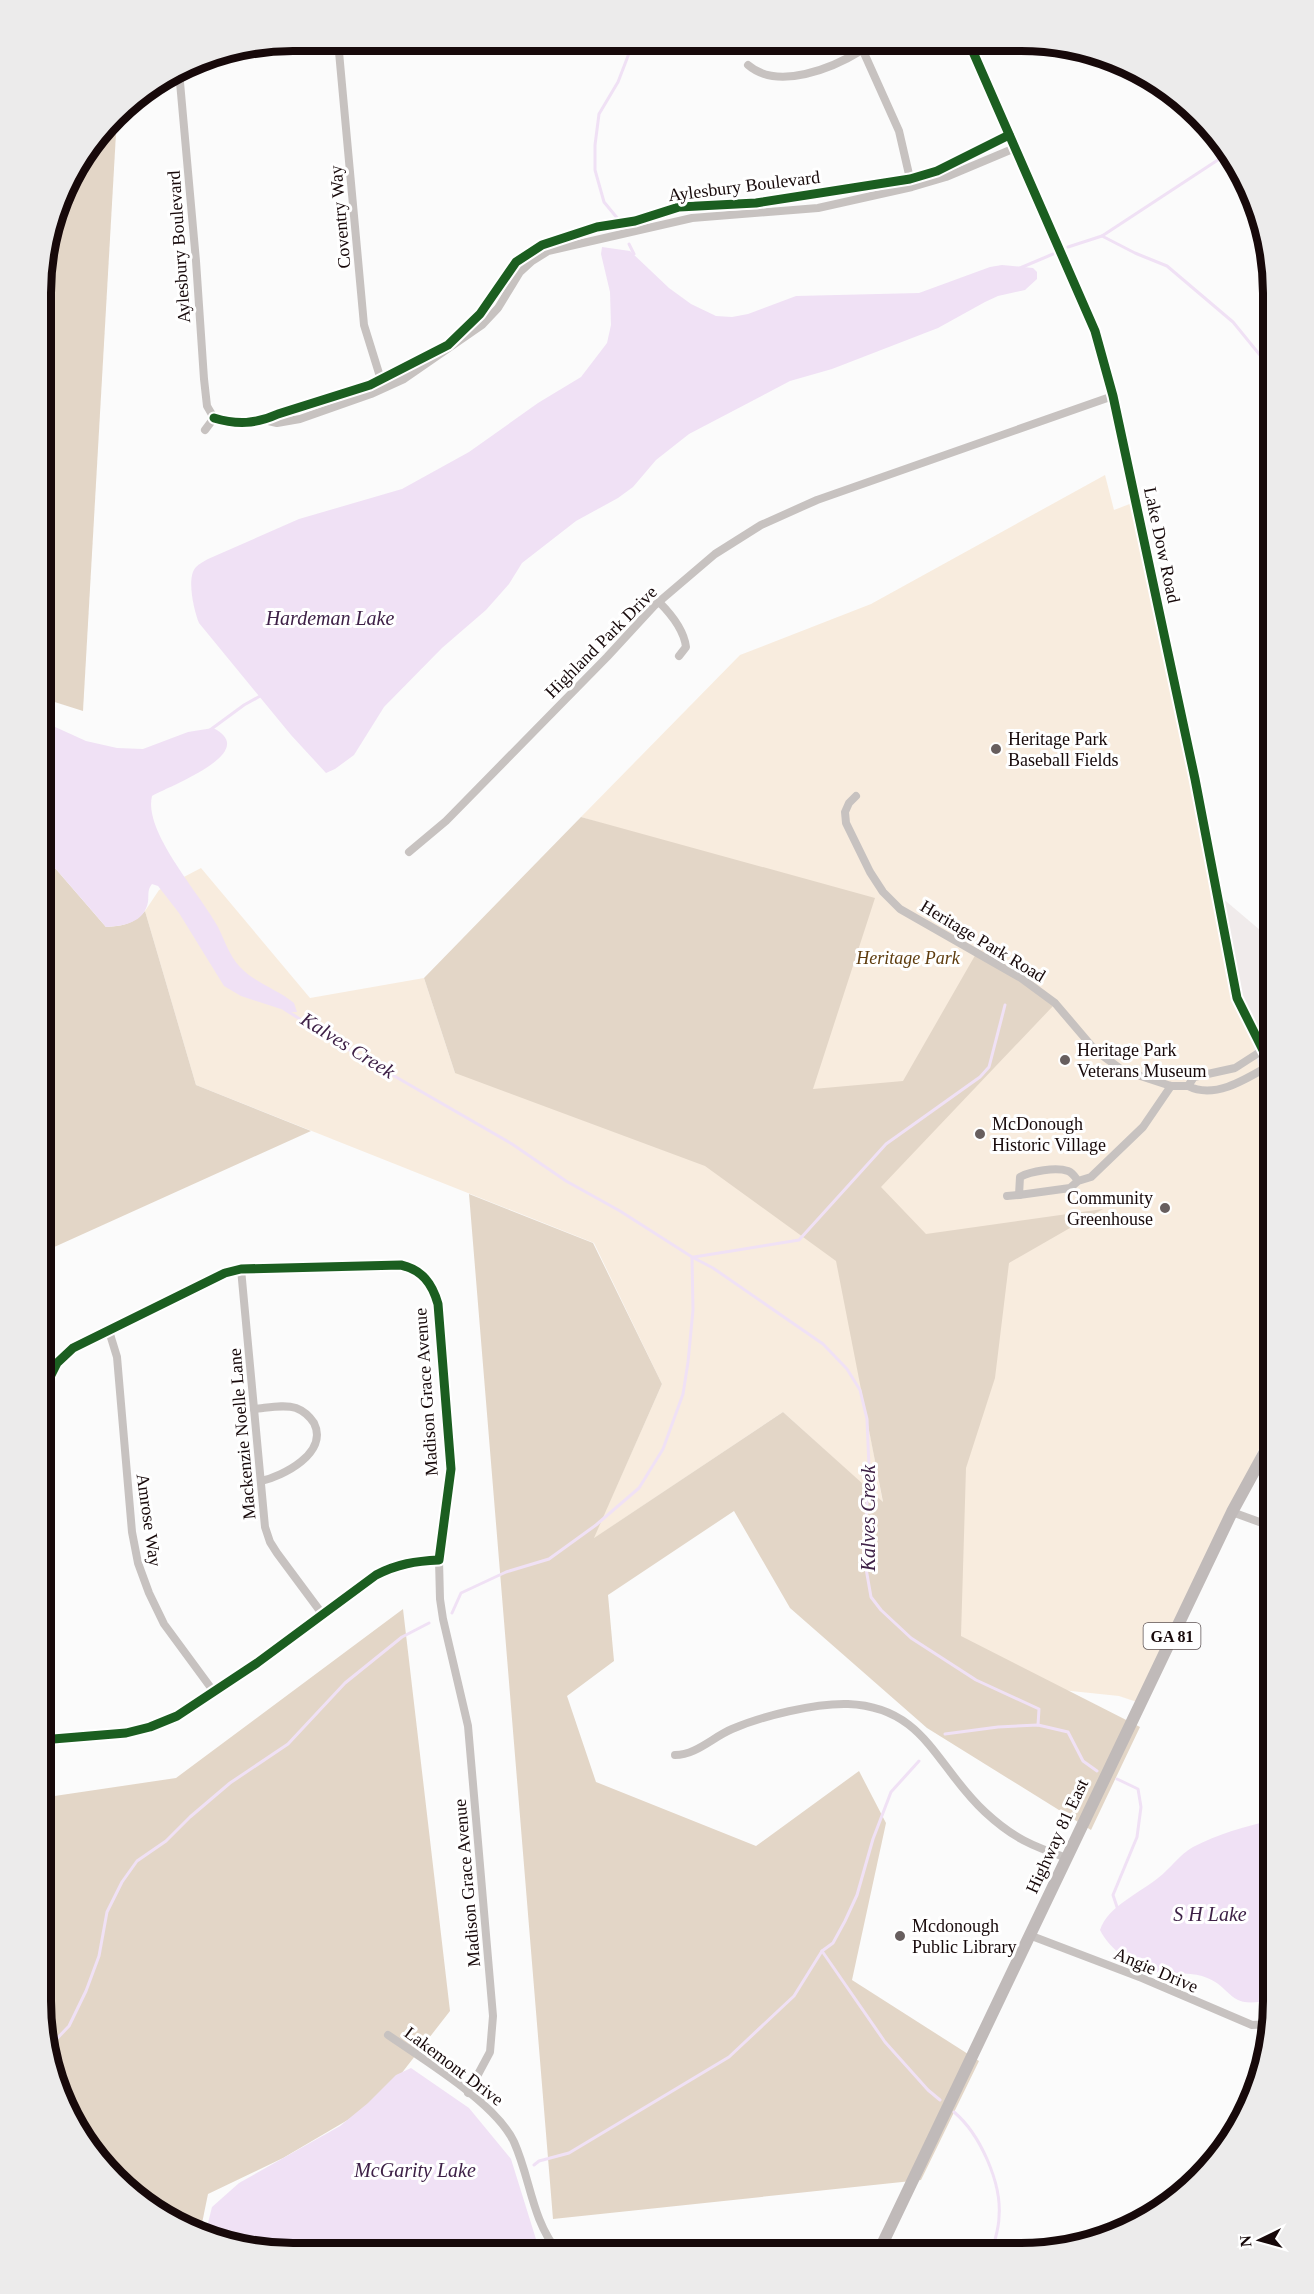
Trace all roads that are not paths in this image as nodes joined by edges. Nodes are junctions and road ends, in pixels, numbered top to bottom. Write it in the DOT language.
graph roads {
  1 [pos="339,51"];
  2 [pos="854,51"];
  3 [pos="862,51"];
  4 [pos="973,51"];
  5 [pos="748,65"];
  6 [pos="180,79"];
  7 [pos="1009,135"];
  8 [pos="1015,148"];
  9 [pos="911,183"];
  10 [pos="382,384"];
  11 [pos="1113,396"];
  12 [pos="214,418"];
  13 [pos="205,430"];
  14 [pos="659,602"];
  15 [pos="679,656"];
  16 [pos="856,796"];
  17 [pos="409,852"];
  18 [pos="1263,1050"];
  19 [pos="1239,1065"];
  20 [pos="1263,1070"];
  21 [pos="1246,1079"];
  22 [pos="1171,1086"];
  23 [pos="1188,1086"];
  24 [pos="1078,1181"];
  25 [pos="1019,1195"];
  26 [pos="1007,1196"];
  27 [pos="241,1269"];
  28 [pos="109,1331"];
  29 [pos="51,1375"];
  30 [pos="254,1409"];
  31 [pos="1263,1455"];
  32 [pos="261,1481"];
  33 [pos="1232,1512"];
  34 [pos="1263,1523"];
  35 [pos="439,1560"];
  36 [pos="323,1615"];
  37 [pos="214,1692"];
  38 [pos="51,1739"];
  39 [pos="675,1755"];
  40 [pos="1067,1858"];
  41 [pos="1029,1935"];
  42 [pos="1261,2025"];
  43 [pos="388,2035"];
  44 [pos="468,2093"];
  45 [pos="551,2243"];
  46 [pos="883,2243"];
  1 -- 10 [label="street, Coventry Way"];
  2 -- 5 [label="street"];
  3 -- 9 [label="street"];
  4 -- 7 [label="street, Lake Dow Road"];
  6 -- 12 [label="street, Aylesbury Boulevard"];
  7 -- 8 [label="street, Lake Dow Road"];
  7 -- 9 [label="street, Aylesbury Boulevard"];
  8 -- 9 [label="street, Aylesbury Boulevard"];
  8 -- 11 [label="street, Lake Dow Road"];
  9 -- 10 [label="street, Aylesbury Boulevard"];
  9 -- 10 [label="street, Aylesbury Boulevard"];
  10 -- 12 [label="street, Aylesbury Boulevard"];
  11 -- 14 [label="street, Highland Park Drive"];
  11 -- 18 [label="street, Lake Dow Road"];
  12 -- 13 [label="street"];
  14 -- 15 [label="street"];
  14 -- 17 [label="street, Highland Park Drive"];
  16 -- 22 [label="street, Heritage Park Road"];
  18 -- 19 [label="street, Heritage Park Road"];
  19 -- 21 [label="street"];
  19 -- 23 [label="street, Heritage Park Road"];
  20 -- 21 [label="street, Heritage Park Road"];
  21 -- 23 [label="street, Heritage Park Road"];
  22 -- 23 [label="street, Heritage Park Road"];
  22 -- 24 [label="street"];
  24 -- 25 [label="street"];
  24 -- 25 [label="street"];
  25 -- 26 [label="street"];
  27 -- 28 [label="street, Madison Grace Avenue"];
  27 -- 30 [label="street, Mackenzie Noelle Lane"];
  27 -- 35 [label="street, Madison Grace Avenue"];
  28 -- 29 [label="street, Madison Grace Avenue"];
  28 -- 37 [label="street, Amrose Way"];
  30 -- 32 [label="street, Mackenzie Noelle Lane"];
  30 -- 32 [label="street"];
  31 -- 33 [label="main road, Highway 81 East / GA 81"];
  32 -- 36 [label="street, Mackenzie Noelle Lane"];
  33 -- 34 [label="street"];
  33 -- 40 [label="main road, Highway 81 East / GA 81"];
  35 -- 36 [label="street"];
  35 -- 44 [label="street, Madison Grace Avenue"];
  36 -- 37 [label="street"];
  37 -- 38 [label="street"];
  39 -- 40 [label="street"];
  40 -- 41 [label="main road, Highway 81 East / GA 81"];
  41 -- 42 [label="street, Angie Drive"];
  41 -- 46 [label="main road, Highway 81 East / GA 81"];
  43 -- 44 [label="street, Lakemont Drive"];
  44 -- 45 [label="street, Lakemont Drive"];
}
